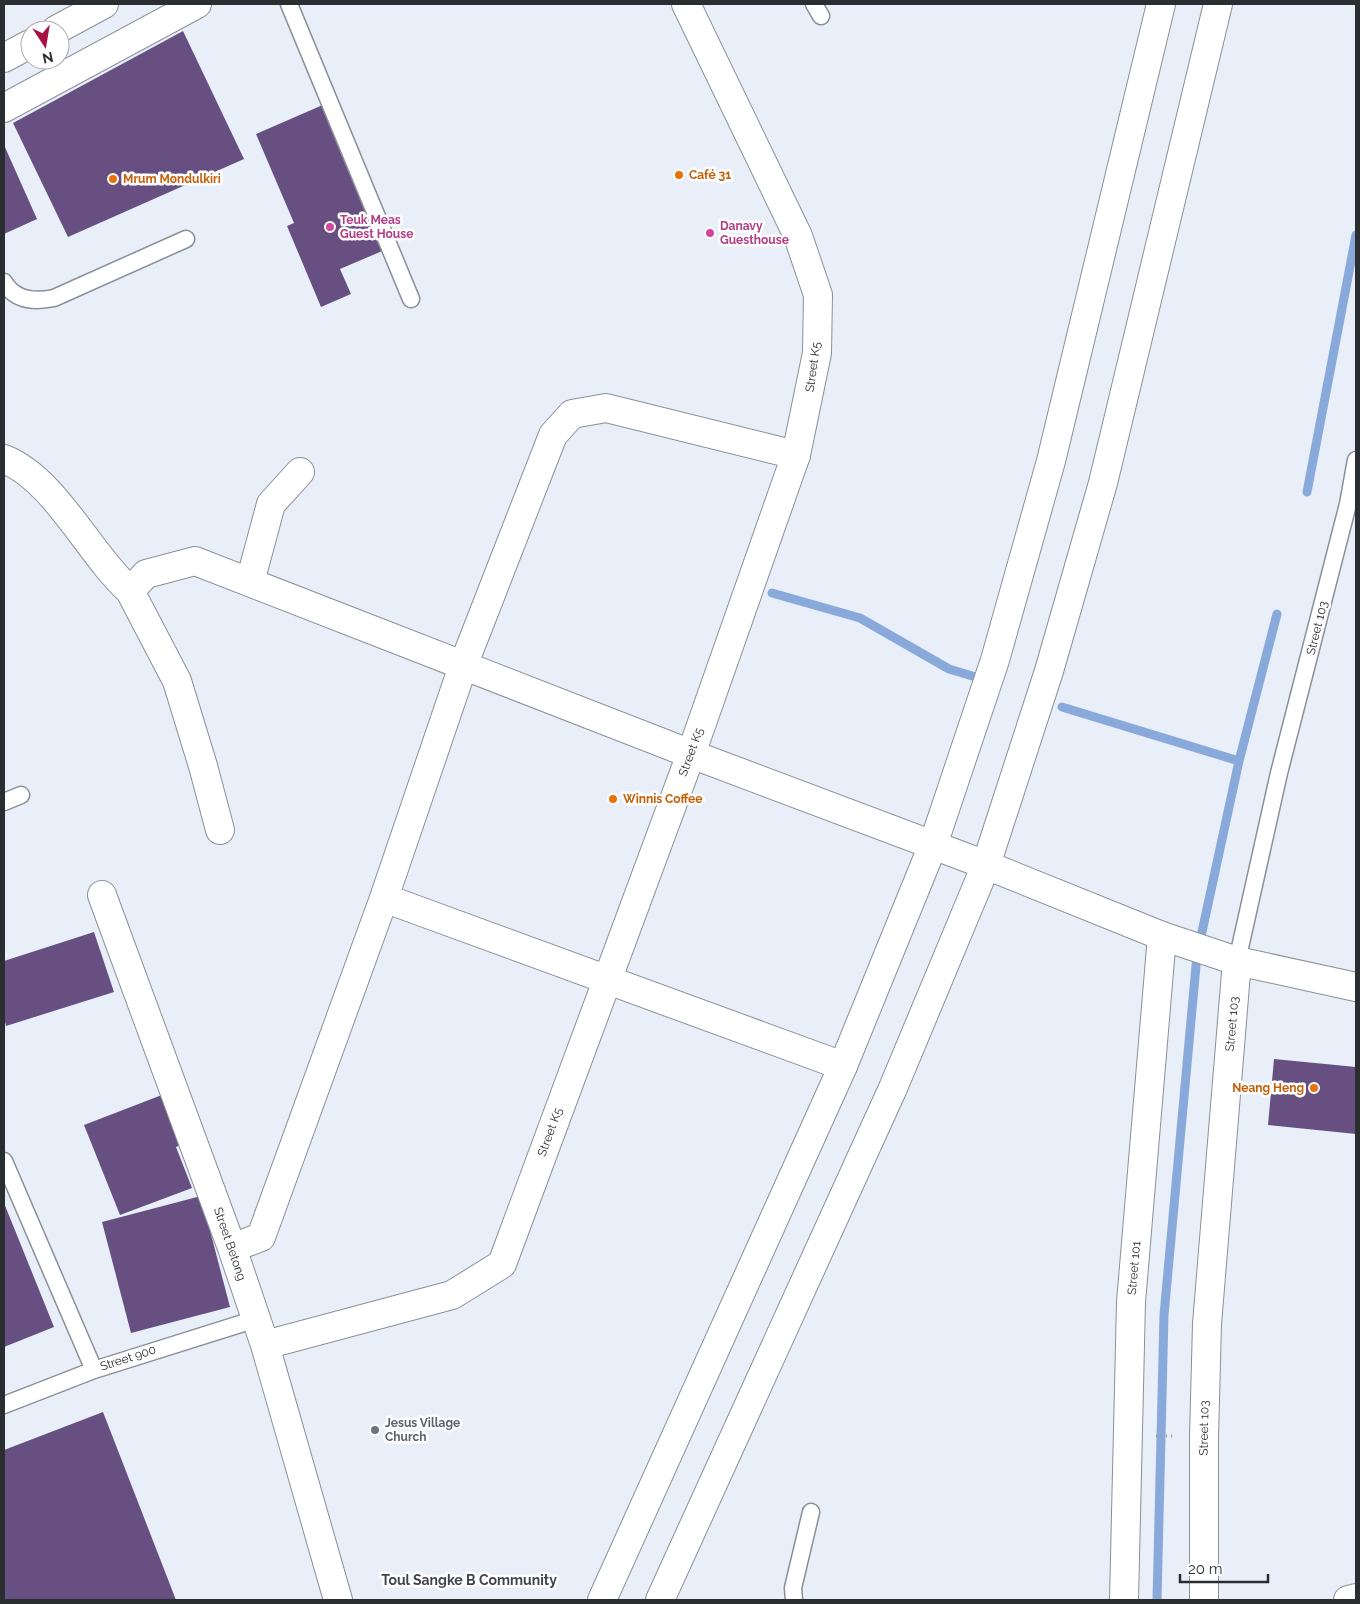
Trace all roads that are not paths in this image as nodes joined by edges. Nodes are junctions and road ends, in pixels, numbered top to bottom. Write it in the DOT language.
graph roads {
  1 [pos="104,4"];
  2 [pos="197,4"];
  3 [pos="289,4"];
  4 [pos="686,4"];
  5 [pos="1161,4"];
  6 [pos="1218,4"];
  7 [pos="70,22"];
  8 [pos="20,49"];
  9 [pos="4,58"];
  10 [pos="4,108"];
  11 [pos="186,239"];
  12 [pos="4,282"];
  13 [pos="411,299"];
  14 [pos="796,454"];
  15 [pos="4,459"];
  16 [pos="1356,460"];
  17 [pos="300,472"];
  18 [pos="250,582"];
  19 [pos="130,591"];
  20 [pos="464,666"];
  21 [pos="691,754"];
  22 [pos="21,795"];
  23 [pos="4,802"];
  24 [pos="220,830"];
  25 [pos="933,845"];
  26 [pos="986,865"];
  27 [pos="102,895"];
  28 [pos="384,898"];
  29 [pos="1162,936"];
  30 [pos="1237,961"];
  31 [pos="606,980"];
  32 [pos="1356,987"];
  33 [pos="843,1066"];
  34 [pos="4,1161"];
  35 [pos="232,1248"];
  36 [pos="256,1319"];
  37 [pos="265,1345"];
  38 [pos="94,1370"];
  39 [pos="4,1405"];
  40 [pos="811,1512"];
  41 [pos="1356,1598"];
  42 [pos="338,1600"];
  43 [pos="602,1600"];
  44 [pos="660,1600"];
  45 [pos="794,1600"];
  46 [pos="1124,1600"];
  47 [pos="1204,1600"];
  48 [pos="1348,1600"];
  1 -- 7 [label="street"];
  2 -- 10 [label="street"];
  3 -- 13 [label="lane"];
  4 -- 14 [label="street, Street K5"];
  5 -- 25 [label="street"];
  6 -- 26 [label="street"];
  8 -- 9 [label="street"];
  11 -- 12 [label="lane"];
  14 -- 20 [label="street"];
  14 -- 21 [label="street, Street K5"];
  15 -- 19 [label="street"];
  16 -- 30 [label="lane, Street 103"];
  17 -- 18 [label="street"];
  18 -- 19 [label="street"];
  18 -- 20 [label="street"];
  19 -- 24 [label="street"];
  20 -- 21 [label="street"];
  20 -- 28 [label="street"];
  21 -- 25 [label="street"];
  21 -- 31 [label="street, Street K5"];
  22 -- 23 [label="lane"];
  25 -- 26 [label="street"];
  25 -- 33 [label="street"];
  26 -- 29 [label="street"];
  26 -- 44 [label="street"];
  27 -- 35 [label="street, Street Betong"];
  28 -- 31 [label="street"];
  28 -- 35 [label="street"];
  29 -- 30 [label="street"];
  29 -- 46 [label="street, Street 101"];
  30 -- 32 [label="street"];
  30 -- 47 [label="street, Street 103"];
  31 -- 33 [label="street"];
  31 -- 37 [label="street, Street K5"];
  33 -- 43 [label="street"];
  34 -- 38 [label="lane"];
  35 -- 36 [label="street, Street Betong"];
  36 -- 37 [label="street, Street Betong"];
  36 -- 38 [label="lane, Street 900"];
  37 -- 42 [label="street, Street Betong"];
  38 -- 39 [label="lane, Street 900"];
  40 -- 45 [label="lane"];
  41 -- 48 [label="street"];
}
